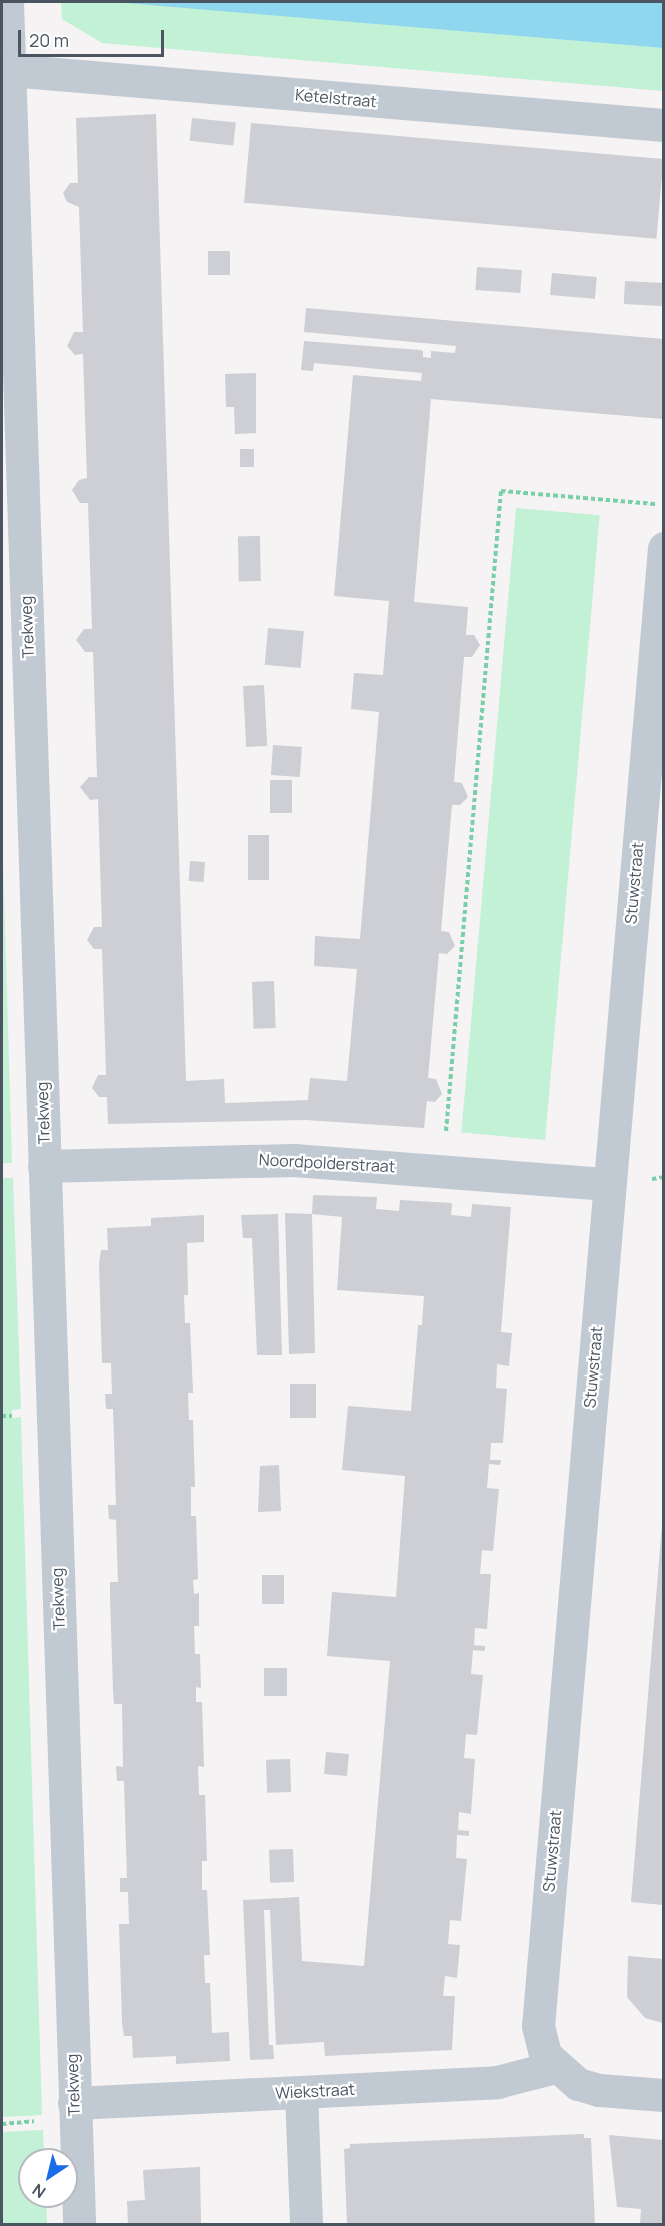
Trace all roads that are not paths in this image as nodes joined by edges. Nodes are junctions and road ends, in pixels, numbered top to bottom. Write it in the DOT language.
graph roads {
  1 [pos="7,2"];
  2 [pos="9,70"];
  3 [pos="663,125"];
  4 [pos="663,548"];
  5 [pos="44,1166"];
  6 [pos="608,1184"];
  7 [pos="555,2067"];
  8 [pos="301,2092"];
  9 [pos="663,2095"];
  10 [pos="74,2103"];
  11 [pos="79,2224"];
  12 [pos="306,2224"];
  1 -- 2 [label="street, Trekweg"];
  2 -- 3 [label="street, Ketelstraat"];
  2 -- 5 [label="street, Trekweg"];
  4 -- 6 [label="street, Stuwstraat"];
  5 -- 6 [label="street, Noordpolderstraat"];
  5 -- 10 [label="street, Trekweg"];
  6 -- 7 [label="street, Stuwstraat"];
  7 -- 8 [label="street, Wiekstraat"];
  7 -- 9 [label="street, Stuwstraat"];
  8 -- 10 [label="street, Wiekstraat"];
  8 -- 12 [label="street"];
  10 -- 11 [label="street, Trekweg"];
}
